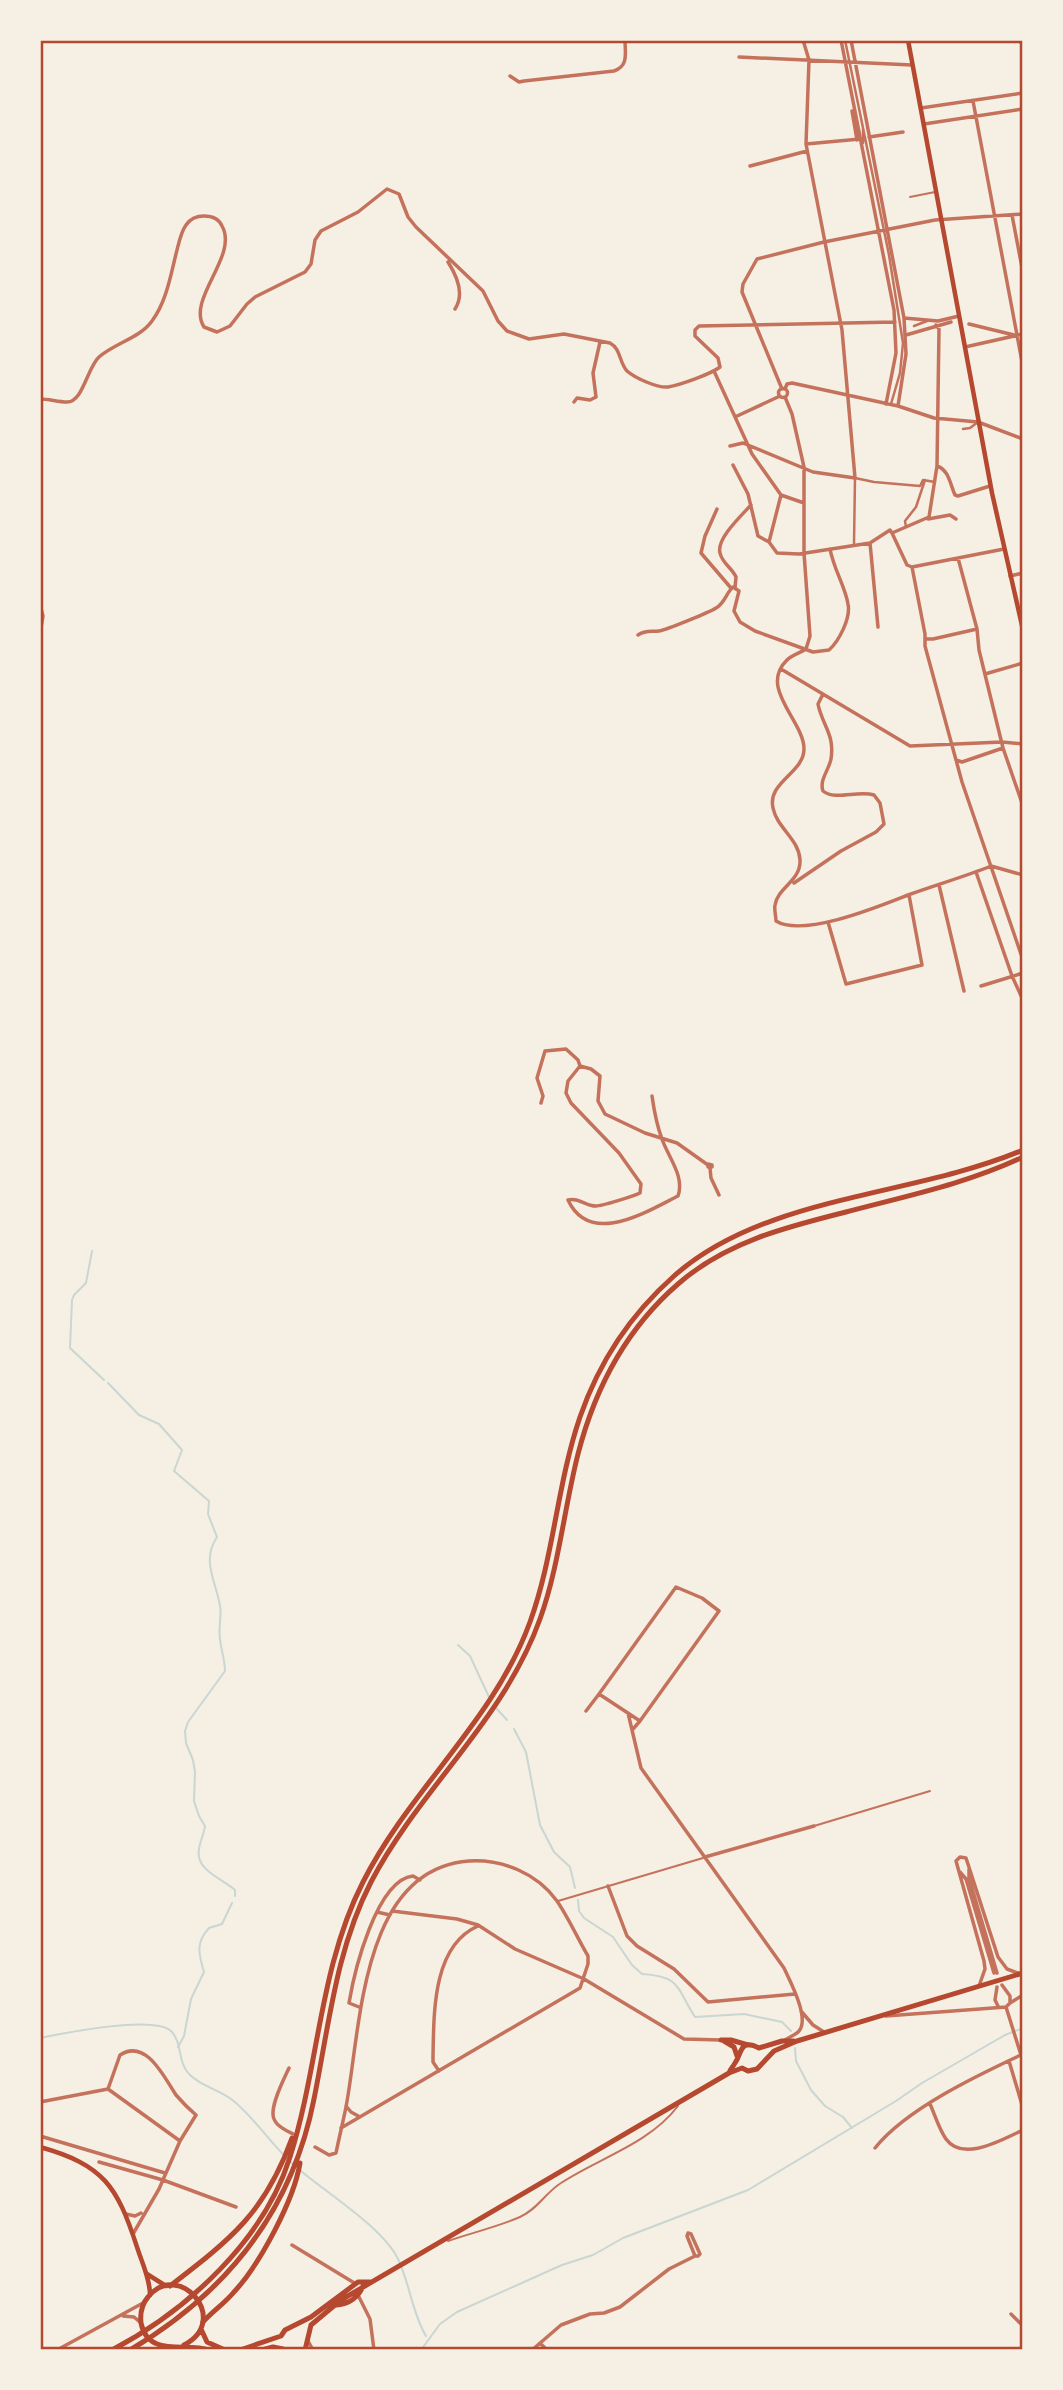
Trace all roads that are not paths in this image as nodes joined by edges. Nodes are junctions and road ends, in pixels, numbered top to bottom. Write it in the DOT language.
graph roads {
  1 [pos="625,40"];
  2 [pos="803,40"];
  3 [pos="843,40"];
  4 [pos="851,40"];
  5 [pos="908,40"];
  6 [pos="739,57"];
  7 [pos="809,60"];
  8 [pos="847,61"];
  9 [pos="855,61"];
  10 [pos="913,65"];
  11 [pos="510,76"];
  12 [pos="1023,93"];
  13 [pos="973,101"];
  14 [pos="921,108"];
  15 [pos="1023,109"];
  16 [pos="976,116"];
  17 [pos="862,121"];
  18 [pos="924,124"];
  19 [pos="903,132"];
  20 [pos="869,137"];
  21 [pos="859,139"];
  22 [pos="806,144"];
  23 [pos="863,146"];
  24 [pos="807,151"];
  25 [pos="750,166"];
  26 [pos="872,187"];
  27 [pos="936,192"];
  28 [pos="909,197"];
  29 [pos="1023,214"];
  30 [pos="1012,215"];
  31 [pos="993,216"];
  32 [pos="941,219"];
  33 [pos="883,232"];
  34 [pos="824,242"];
  35 [pos="442,253"];
  36 [pos="1023,273"];
  37 [pos="455,309"];
  38 [pos="959,316"];
  39 [pos="904,318"];
  40 [pos="928,320"];
  41 [pos="895,322"];
  42 [pos="951,322"];
  43 [pos="969,324"];
  44 [pos="756,325"];
  45 [pos="841,325"];
  46 [pos="917,325"];
  47 [pos="936,325"];
  48 [pos="903,328"];
  49 [pos="999,331"];
  50 [pos="1023,334"];
  51 [pos="905,335"];
  52 [pos="1016,335"];
  53 [pos="998,340"];
  54 [pos="600,342"];
  55 [pos="965,347"];
  56 [pos="1023,367"];
  57 [pos="714,371"];
  58 [pos="783,389"];
  59 [pos="783,396"];
  60 [pos="848,397"];
  61 [pos="40,399"];
  62 [pos="573,402"];
  63 [pos="888,405"];
  64 [pos="898,406"];
  65 [pos="735,417"];
  66 [pos="937,418"];
  67 [pos="978,422"];
  68 [pos="966,429"];
  69 [pos="1023,439"];
  70 [pos="745,443"];
  71 [pos="730,446"];
  72 [pos="733,465"];
  73 [pos="937,466"];
  74 [pos="804,467"];
  75 [pos="855,478"];
  76 [pos="925,480"];
  77 [pos="935,482"];
  78 [pos="990,486"];
  79 [pos="781,495"];
  80 [pos="804,503"];
  81 [pos="751,504"];
  82 [pos="717,509"];
  83 [pos="956,519"];
  84 [pos="926,520"];
  85 [pos="906,527"];
  86 [pos="892,533"];
  87 [pos="769,542"];
  88 [pos="870,542"];
  89 [pos="854,545"];
  90 [pos="830,549"];
  91 [pos="1004,549"];
  92 [pos="803,554"];
  93 [pos="958,558"];
  94 [pos="912,567"];
  95 [pos="1023,573"];
  96 [pos="1010,576"];
  97 [pos="733,588"];
  98 [pos="40,604"];
  99 [pos="878,627"];
  100 [pos="977,629"];
  101 [pos="1023,629"];
  102 [pos="40,634"];
  103 [pos="638,635"];
  104 [pos="925,639"];
  105 [pos="806,649"];
  106 [pos="1023,663"];
  107 [pos="781,669"];
  108 [pos="985,674"];
  109 [pos="822,694"];
  110 [pos="1002,742"];
  111 [pos="1023,744"];
  112 [pos="1003,748"];
  113 [pos="957,760"];
  114 [pos="1023,806"];
  115 [pos="800,865"];
  116 [pos="991,866"];
  117 [pos="814,869"];
  118 [pos="976,872"];
  119 [pos="1023,875"];
  120 [pos="789,885"];
  121 [pos="939,885"];
  122 [pos="909,895"];
  123 [pos="828,922"];
  124 [pos="1023,960"];
  125 [pos="1023,972"];
  126 [pos="1012,976"];
  127 [pos="981,986"];
  128 [pos="964,991"];
  129 [pos="1023,1000"];
  130 [pos="580,1066"];
  131 [pos="652,1096"];
  132 [pos="541,1103"];
  133 [pos="661,1139"];
  134 [pos="1023,1150"];
  135 [pos="1023,1157"];
  136 [pos="719,1195"];
  137 [pos="599,1694"];
  138 [pos="586,1711"];
  139 [pos="628,1713"];
  140 [pos="640,1721"];
  141 [pos="632,1730"];
  142 [pos="930,1791"];
  143 [pos="814,1826"];
  144 [pos="705,1857"];
  145 [pos="969,1867"];
  146 [pos="958,1870"];
  147 [pos="420,1880"];
  148 [pos="608,1886"];
  149 [pos="557,1901"];
  150 [pos="377,1912"];
  151 [pos="391,1913"];
  152 [pos="478,1925"];
  153 [pos="1021,1973"];
  154 [pos="584,1979"];
  155 [pos="979,1986"];
  156 [pos="796,1994"];
  157 [pos="1023,1995"];
  158 [pos="1010,2003"];
  159 [pos="359,2007"];
  160 [pos="1000,2007"];
  161 [pos="1006,2007"];
  162 [pos="801,2011"];
  163 [pos="873,2018"];
  164 [pos="824,2032"];
  165 [pos="721,2040"];
  166 [pos="800,2040"];
  167 [pos="782,2041"];
  168 [pos="748,2045"];
  169 [pos="759,2048"];
  170 [pos="1021,2053"];
  171 [pos="738,2059"];
  172 [pos="1009,2061"];
  173 [pos="762,2062"];
  174 [pos="289,2068"];
  175 [pos="742,2068"];
  176 [pos="439,2071"];
  177 [pos="729,2073"];
  178 [pos="108,2089"];
  179 [pos="682,2100"];
  180 [pos="40,2102"];
  181 [pos="930,2104"];
  182 [pos="346,2106"];
  183 [pos="1023,2108"];
  184 [pos="360,2117"];
  185 [pos="341,2128"];
  186 [pos="1023,2130"];
  187 [pos="296,2132"];
  188 [pos="40,2136"];
  189 [pos="180,2141"];
  190 [pos="40,2147"];
  191 [pos="315,2147"];
  192 [pos="875,2148"];
  193 [pos="99,2162"];
  194 [pos="165,2173"];
  195 [pos="163,2180"];
  196 [pos="272,2192"];
  197 [pos="283,2203"];
  198 [pos="236,2207"];
  199 [pos="146,2210"];
  200 [pos="126,2214"];
  201 [pos="132,2234"];
  202 [pos="292,2245"];
  203 [pos="432,2246"];
  204 [pos="695,2256"];
  205 [pos="146,2273"];
  206 [pos="373,2281"];
  207 [pos="356,2284"];
  208 [pos="168,2286"];
  209 [pos="149,2295"];
  210 [pos="359,2297"];
  211 [pos="145,2301"];
  212 [pos="337,2302"];
  213 [pos="1011,2314"];
  214 [pos="121,2316"];
  215 [pos="142,2323"];
  216 [pos="202,2325"];
  217 [pos="1023,2326"];
  218 [pos="294,2327"];
  219 [pos="281,2336"];
  220 [pos="308,2338"];
  221 [pos="540,2343"];
  222 [pos="184,2346"];
  223 [pos="171,2349"];
  224 [pos="283,2349"];
  225 [pos="57,2350"];
  226 [pos="112,2350"];
  227 [pos="130,2350"];
  228 [pos="209,2350"];
  229 [pos="225,2350"];
  230 [pos="240,2350"];
  231 [pos="262,2350"];
  232 [pos="305,2350"];
  233 [pos="313,2350"];
  234 [pos="374,2350"];
  235 [pos="532,2350"];
  236 [pos="547,2350"];
  1 -- 11 [label="street"];
  2 -- 7 [label="street"];
  3 -- 8 [label="street"];
  4 -- 9 [label="street"];
  5 -- 10 [label="main road"];
  6 -- 7 [label="street"];
  7 -- 8 [label="street"];
  7 -- 22 [label="street"];
  8 -- 9 [label="street"];
  8 -- 17 [label="street"];
  8 -- 21 [label="street"];
  9 -- 10 [label="street"];
  9 -- 20 [label="street"];
  10 -- 14 [label="main road"];
  12 -- 13 [label="street"];
  13 -- 14 [label="street"];
  13 -- 16 [label="street"];
  14 -- 18 [label="main road"];
  15 -- 16 [label="street"];
  16 -- 18 [label="street"];
  16 -- 31 [label="street"];
  17 -- 23 [label="street"];
  17 -- 26 [label="street"];
  18 -- 27 [label="main road"];
  19 -- 20 [label="street"];
  20 -- 33 [label="street"];
  21 -- 22 [label="street"];
  21 -- 26 [label="street"];
  22 -- 24 [label="street"];
  24 -- 25 [label="street"];
  24 -- 34 [label="street"];
  26 -- 33 [label="street"];
  27 -- 28 [label="lane"];
  27 -- 32 [label="main road"];
  29 -- 30 [label="street"];
  30 -- 31 [label="street"];
  30 -- 36 [label="street"];
  31 -- 32 [label="street"];
  31 -- 52 [label="street"];
  32 -- 33 [label="street"];
  32 -- 38 [label="main road"];
  33 -- 34 [label="street"];
  33 -- 39 [label="street"];
  33 -- 41 [label="street"];
  33 -- 48 [label="street"];
  34 -- 44 [label="street"];
  34 -- 45 [label="street"];
  35 -- 37 [label="street"];
  35 -- 54 [label="street"];
  35 -- 61 [label="street"];
  38 -- 40 [label="street"];
  38 -- 55 [label="main road"];
  39 -- 40 [label="street"];
  39 -- 48 [label="street"];
  40 -- 46 [label="street"];
  41 -- 45 [label="street"];
  41 -- 63 [label="street"];
  42 -- 47 [label="street"];
  43 -- 49 [label="street"];
  44 -- 45 [label="street"];
  44 -- 57 [label="street"];
  44 -- 58 [label="street"];
  45 -- 60 [label="street"];
  47 -- 51 [label="street"];
  47 -- 66 [label="street"];
  48 -- 51 [label="street"];
  48 -- 63 [label="street"];
  49 -- 52 [label="street"];
  49 -- 53 [label="street"];
  50 -- 52 [label="street"];
  51 -- 64 [label="street"];
  52 -- 53 [label="street"];
  52 -- 56 [label="street"];
  53 -- 55 [label="street"];
  54 -- 57 [label="street"];
  54 -- 62 [label="street"];
  55 -- 67 [label="main road"];
  57 -- 65 [label="street"];
  58 -- 59 [label="street"];
  58 -- 60 [label="street"];
  59 -- 65 [label="street"];
  59 -- 74 [label="street"];
  60 -- 63 [label="street"];
  60 -- 75 [label="street"];
  63 -- 64 [label="street"];
  64 -- 66 [label="street"];
  65 -- 70 [label="street"];
  66 -- 67 [label="street"];
  66 -- 73 [label="street"];
  67 -- 68 [label="street"];
  67 -- 69 [label="street"];
  67 -- 78 [label="main road"];
  70 -- 71 [label="street"];
  70 -- 74 [label="street"];
  70 -- 79 [label="street"];
  72 -- 81 [label="street"];
  73 -- 77 [label="street"];
  73 -- 78 [label="street"];
  74 -- 75 [label="street"];
  74 -- 80 [label="street"];
  75 -- 76 [label="street"];
  75 -- 89 [label="street"];
  76 -- 77 [label="street"];
  76 -- 85 [label="street"];
  77 -- 84 [label="street"];
  78 -- 91 [label="main road"];
  79 -- 80 [label="street"];
  79 -- 87 [label="street"];
  80 -- 92 [label="street"];
  81 -- 87 [label="street"];
  81 -- 97 [label="street"];
  82 -- 97 [label="street"];
  83 -- 84 [label="street"];
  84 -- 85 [label="street"];
  85 -- 86 [label="street"];
  86 -- 88 [label="street"];
  86 -- 94 [label="street"];
  87 -- 92 [label="street"];
  88 -- 89 [label="street"];
  88 -- 99 [label="street"];
  89 -- 90 [label="street"];
  90 -- 92 [label="street"];
  90 -- 105 [label="street"];
  91 -- 93 [label="street"];
  91 -- 96 [label="main road"];
  92 -- 105 [label="street"];
  93 -- 94 [label="street"];
  93 -- 100 [label="street"];
  94 -- 104 [label="street"];
  95 -- 96 [label="street"];
  96 -- 101 [label="main road"];
  97 -- 103 [label="street"];
  97 -- 105 [label="street"];
  98 -- 102 [label="street"];
  100 -- 104 [label="street"];
  100 -- 108 [label="street"];
  104 -- 113 [label="street"];
  105 -- 107 [label="street"];
  106 -- 108 [label="street"];
  107 -- 109 [label="street"];
  107 -- 115 [label="street"];
  108 -- 110 [label="street"];
  109 -- 110 [label="street"];
  109 -- 117 [label="street"];
  110 -- 111 [label="street"];
  110 -- 112 [label="street"];
  112 -- 113 [label="street"];
  112 -- 114 [label="street"];
  113 -- 116 [label="street"];
  115 -- 117 [label="street"];
  115 -- 120 [label="street"];
  116 -- 118 [label="street"];
  116 -- 119 [label="street"];
  116 -- 124 [label="street"];
  117 -- 120 [label="street"];
  118 -- 121 [label="street"];
  118 -- 126 [label="street"];
  120 -- 123 [label="street"];
  121 -- 122 [label="street"];
  121 -- 128 [label="street"];
  122 -- 123 [label="street"];
  122 -- 123 [label="street"];
  125 -- 126 [label="street"];
  126 -- 127 [label="street"];
  126 -- 129 [label="street"];
  130 -- 132 [label="street"];
  130 -- 133 [label="street"];
  130 -- 133 [label="street"];
  131 -- 133 [label="street"];
  133 -- 136 [label="street"];
  134 -- 187 [label="main road"];
  135 -- 197 [label="main road"];
  137 -- 138 [label="street"];
  137 -- 139 [label="street"];
  137 -- 140 [label="street"];
  139 -- 140 [label="street"];
  139 -- 141 [label="street"];
  140 -- 141 [label="street"];
  141 -- 144 [label="street"];
  142 -- 143 [label="lane"];
  143 -- 144 [label="street"];
  144 -- 148 [label="lane"];
  144 -- 156 [label="street"];
  145 -- 146 [label="street"];
  145 -- 146 [label="street"];
  145 -- 153 [label="street"];
  146 -- 155 [label="street"];
  147 -- 149 [label="street"];
  147 -- 150 [label="street"];
  147 -- 151 [label="street"];
  148 -- 149 [label="lane"];
  148 -- 156 [label="street"];
  149 -- 154 [label="street"];
  150 -- 151 [label="street"];
  150 -- 159 [label="street"];
  151 -- 152 [label="street"];
  151 -- 159 [label="street"];
  152 -- 154 [label="street"];
  152 -- 176 [label="street"];
  153 -- 155 [label="main road"];
  154 -- 165 [label="street"];
  154 -- 176 [label="street"];
  155 -- 163 [label="main road"];
  156 -- 162 [label="street"];
  157 -- 158 [label="street"];
  158 -- 160 [label="street"];
  158 -- 161 [label="street"];
  159 -- 182 [label="street"];
  160 -- 161 [label="street"];
  160 -- 163 [label="street"];
  161 -- 170 [label="street"];
  162 -- 164 [label="street"];
  162 -- 167 [label="street"];
  163 -- 164 [label="main road"];
  164 -- 166 [label="main road"];
  165 -- 168 [label="main road"];
  165 -- 171 [label="main road"];
  166 -- 167 [label="main road"];
  166 -- 173 [label="main road"];
  167 -- 169 [label="main road"];
  168 -- 169 [label="main road"];
  168 -- 171 [label="main road"];
  169 -- 173 [label="main road"];
  170 -- 172 [label="street"];
  171 -- 175 [label="main road"];
  171 -- 177 [label="main road"];
  172 -- 181 [label="street"];
  172 -- 183 [label="street"];
  173 -- 175 [label="main road"];
  174 -- 187 [label="street"];
  175 -- 177 [label="main road"];
  176 -- 184 [label="street"];
  177 -- 179 [label="main road"];
  178 -- 180 [label="street"];
  178 -- 189 [label="street"];
  178 -- 189 [label="street"];
  179 -- 203 [label="main road"];
  179 -- 203 [label="lane"];
  181 -- 186 [label="street"];
  181 -- 192 [label="street"];
  182 -- 184 [label="street"];
  182 -- 185 [label="street"];
  184 -- 185 [label="street"];
  185 -- 191 [label="street"];
  187 -- 196 [label="main road"];
  188 -- 194 [label="street"];
  189 -- 194 [label="street"];
  190 -- 200 [label="main road"];
  193 -- 195 [label="street"];
  194 -- 195 [label="street"];
  195 -- 198 [label="street"];
  195 -- 199 [label="street"];
  196 -- 208 [label="main road"];
  196 -- 226 [label="main road"];
  197 -- 216 [label="main road"];
  197 -- 227 [label="main road"];
  199 -- 200 [label="street"];
  199 -- 201 [label="street"];
  200 -- 201 [label="main road"];
  201 -- 205 [label="main road"];
  202 -- 207 [label="street"];
  203 -- 206 [label="main road"];
  204 -- 204 [label="street"];
  204 -- 221 [label="street"];
  205 -- 208 [label="main road"];
  205 -- 209 [label="main road"];
  206 -- 207 [label="main road"];
  206 -- 212 [label="main road"];
  207 -- 212 [label="main road"];
  208 -- 209 [label="main road"];
  208 -- 216 [label="main road"];
  209 -- 211 [label="main road"];
  210 -- 234 [label="street"];
  211 -- 214 [label="street"];
  211 -- 215 [label="main road"];
  212 -- 218 [label="main road"];
  212 -- 220 [label="main road"];
  213 -- 217 [label="street"];
  214 -- 215 [label="street"];
  214 -- 225 [label="street"];
  215 -- 223 [label="main road"];
  216 -- 222 [label="main road"];
  216 -- 229 [label="main road"];
  218 -- 219 [label="main road"];
  218 -- 220 [label="main road"];
  219 -- 224 [label="main road"];
  219 -- 230 [label="main road"];
  220 -- 232 [label="main road"];
  220 -- 233 [label="street"];
  221 -- 235 [label="street"];
  221 -- 236 [label="street"];
  222 -- 223 [label="main road"];
  222 -- 228 [label="main road"];
  224 -- 231 [label="main road"];
}
